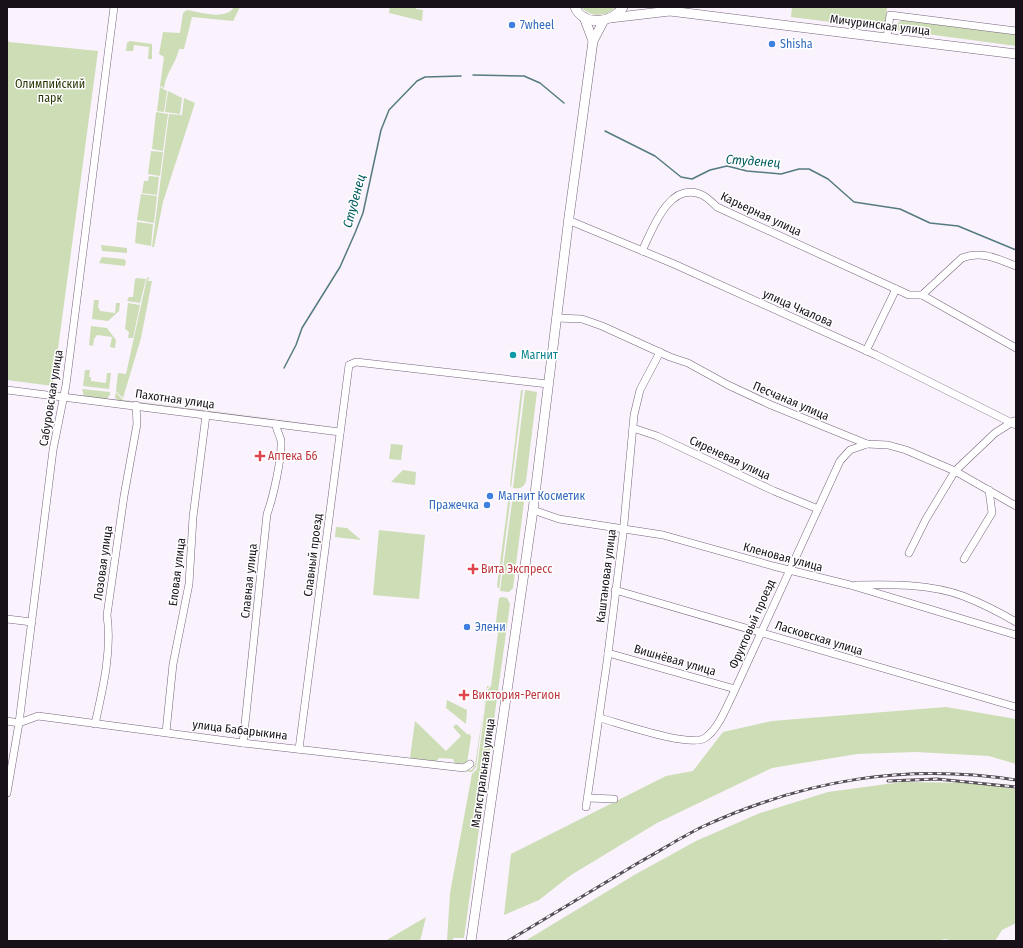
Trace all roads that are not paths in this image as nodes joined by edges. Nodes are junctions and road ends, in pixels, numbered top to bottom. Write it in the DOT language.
graph roads {
  1 [pos="114,7"];
  2 [pos="623,7"];
  3 [pos="661,7"];
  4 [pos="575,8"];
  5 [pos="670,11"];
  6 [pos="584,17"];
  7 [pos="607,19"];
  8 [pos="1016,31"];
  9 [pos="887,38"];
  10 [pos="593,41"];
  11 [pos="1016,54"];
  12 [pos="568,220"];
  13 [pos="642,251"];
  14 [pos="1016,266"];
  15 [pos="896,289"];
  16 [pos="922,295"];
  17 [pos="556,318"];
  18 [pos="1016,348"];
  19 [pos="866,351"];
  20 [pos="660,352"];
  21 [pos="548,384"];
  22 [pos="7,390"];
  23 [pos="64,397"];
  24 [pos="136,405"];
  25 [pos="206,415"];
  26 [pos="1015,422"];
  27 [pos="276,424"];
  28 [pos="633,428"];
  29 [pos="340,432"];
  30 [pos="867,444"];
  31 [pos="955,471"];
  32 [pos="989,490"];
  33 [pos="1016,506"];
  34 [pos="818,509"];
  35 [pos="538,511"];
  36 [pos="623,528"];
  37 [pos="909,553"];
  38 [pos="964,559"];
  39 [pos="789,569"];
  40 [pos="850,585"];
  41 [pos="615,590"];
  42 [pos="7,619"];
  43 [pos="32,622"];
  44 [pos="1016,622"];
  45 [pos="761,632"];
  46 [pos="1016,635"];
  47 [pos="608,654"];
  48 [pos="735,689"];
  49 [pos="1016,706"];
  50 [pos="600,718"];
  51 [pos="7,721"];
  52 [pos="19,723"];
  53 [pos="95,724"];
  54 [pos="166,732"];
  55 [pos="243,742"];
  56 [pos="299,749"];
  57 [pos="470,764"];
  58 [pos="7,793"];
  59 [pos="588,798"];
  60 [pos="614,799"];
  61 [pos="586,807"];
  62 [pos="471,941"];
  1 -- 23 [label="street, Сабуровская улица"];
  2 -- 7 [label="main road"];
  3 -- 5 [label="main road, Мичуринская улица"];
  4 -- 6 [label="main road"];
  5 -- 7 [label="main road, Мичуринская улица"];
  5 -- 9 [label="main road, Мичуринская улица"];
  6 -- 7 [label="main road, Мичуринская улица"];
  6 -- 10 [label="main road"];
  7 -- 10 [label="main road"];
  8 -- 9 [label="street"];
  9 -- 11 [label="main road, Мичуринская улица"];
  10 -- 12 [label="main road, Магистральная улица"];
  12 -- 13 [label="street, улица Чкалова"];
  12 -- 17 [label="main road, Магистральная улица"];
  13 -- 15 [label="street, Карьерная улица"];
  13 -- 19 [label="street, улица Чкалова"];
  14 -- 16 [label="street"];
  15 -- 16 [label="street, Карьерная улица"];
  15 -- 19 [label="street"];
  16 -- 18 [label="street, Карьерная улица"];
  17 -- 20 [label="street, Песчаная улица"];
  17 -- 21 [label="main road, Магистральная улица"];
  19 -- 26 [label="street, улица Чкалова"];
  20 -- 28 [label="street, Каштановая улица"];
  20 -- 30 [label="street, Песчаная улица"];
  21 -- 29 [label="street, Славный проезд"];
  21 -- 35 [label="main road, Магистральная улица"];
  22 -- 23 [label="street, Пахотная улица"];
  23 -- 24 [label="street, Пахотная улица"];
  23 -- 43 [label="street, Сабуровская улица"];
  24 -- 25 [label="street, Пахотная улица"];
  24 -- 53 [label="street, Лозовая улица"];
  25 -- 27 [label="street, Пахотная улица"];
  25 -- 54 [label="street, Еловая улица"];
  26 -- 31 [label="street"];
  27 -- 29 [label="street, Пахотная улица"];
  27 -- 55 [label="street, Славная улица"];
  28 -- 34 [label="street, Сиреневая улица"];
  28 -- 36 [label="street, Каштановая улица"];
  29 -- 56 [label="street, Славный проезд"];
  30 -- 31 [label="street, Песчаная улица"];
  30 -- 34 [label="street, Фруктовый проезд"];
  31 -- 32 [label="street, Песчаная улица"];
  31 -- 37 [label="street"];
  32 -- 33 [label="street, Песчаная улица"];
  32 -- 38 [label="street"];
  34 -- 39 [label="street, Фруктовый проезд"];
  35 -- 36 [label="street, Кленовая улица"];
  35 -- 62 [label="main road, Магистральная улица"];
  36 -- 39 [label="street, Кленовая улица"];
  36 -- 41 [label="street, Каштановая улица"];
  39 -- 40 [label="street, Кленовая улица"];
  39 -- 45 [label="street, Фруктовый проезд"];
  40 -- 44 [label="street"];
  40 -- 46 [label="street, Кленовая улица"];
  41 -- 45 [label="street, Ласковская улица"];
  41 -- 47 [label="street, Каштановая улица"];
  42 -- 43 [label="street"];
  43 -- 52 [label="street, Сабуровская улица"];
  45 -- 48 [label="street, Фруктовый проезд"];
  45 -- 49 [label="street, Ласковская улица"];
  47 -- 48 [label="street, Вишнёвая улица"];
  47 -- 50 [label="street, Каштановая улица"];
  48 -- 50 [label="street, Фруктовый проезд"];
  50 -- 59 [label="street, Каштановая улица"];
  51 -- 52 [label="street, улица Бабарыкина"];
  52 -- 53 [label="street, улица Бабарыкина"];
  52 -- 58 [label="street, Сабуровская улица"];
  53 -- 54 [label="street, улица Бабарыкина"];
  54 -- 55 [label="street, улица Бабарыкина"];
  55 -- 56 [label="street, улица Бабарыкина"];
  56 -- 57 [label="street, улица Бабарыкина"];
  59 -- 60 [label="street"];
  59 -- 61 [label="street, Каштановая улица"];
}
